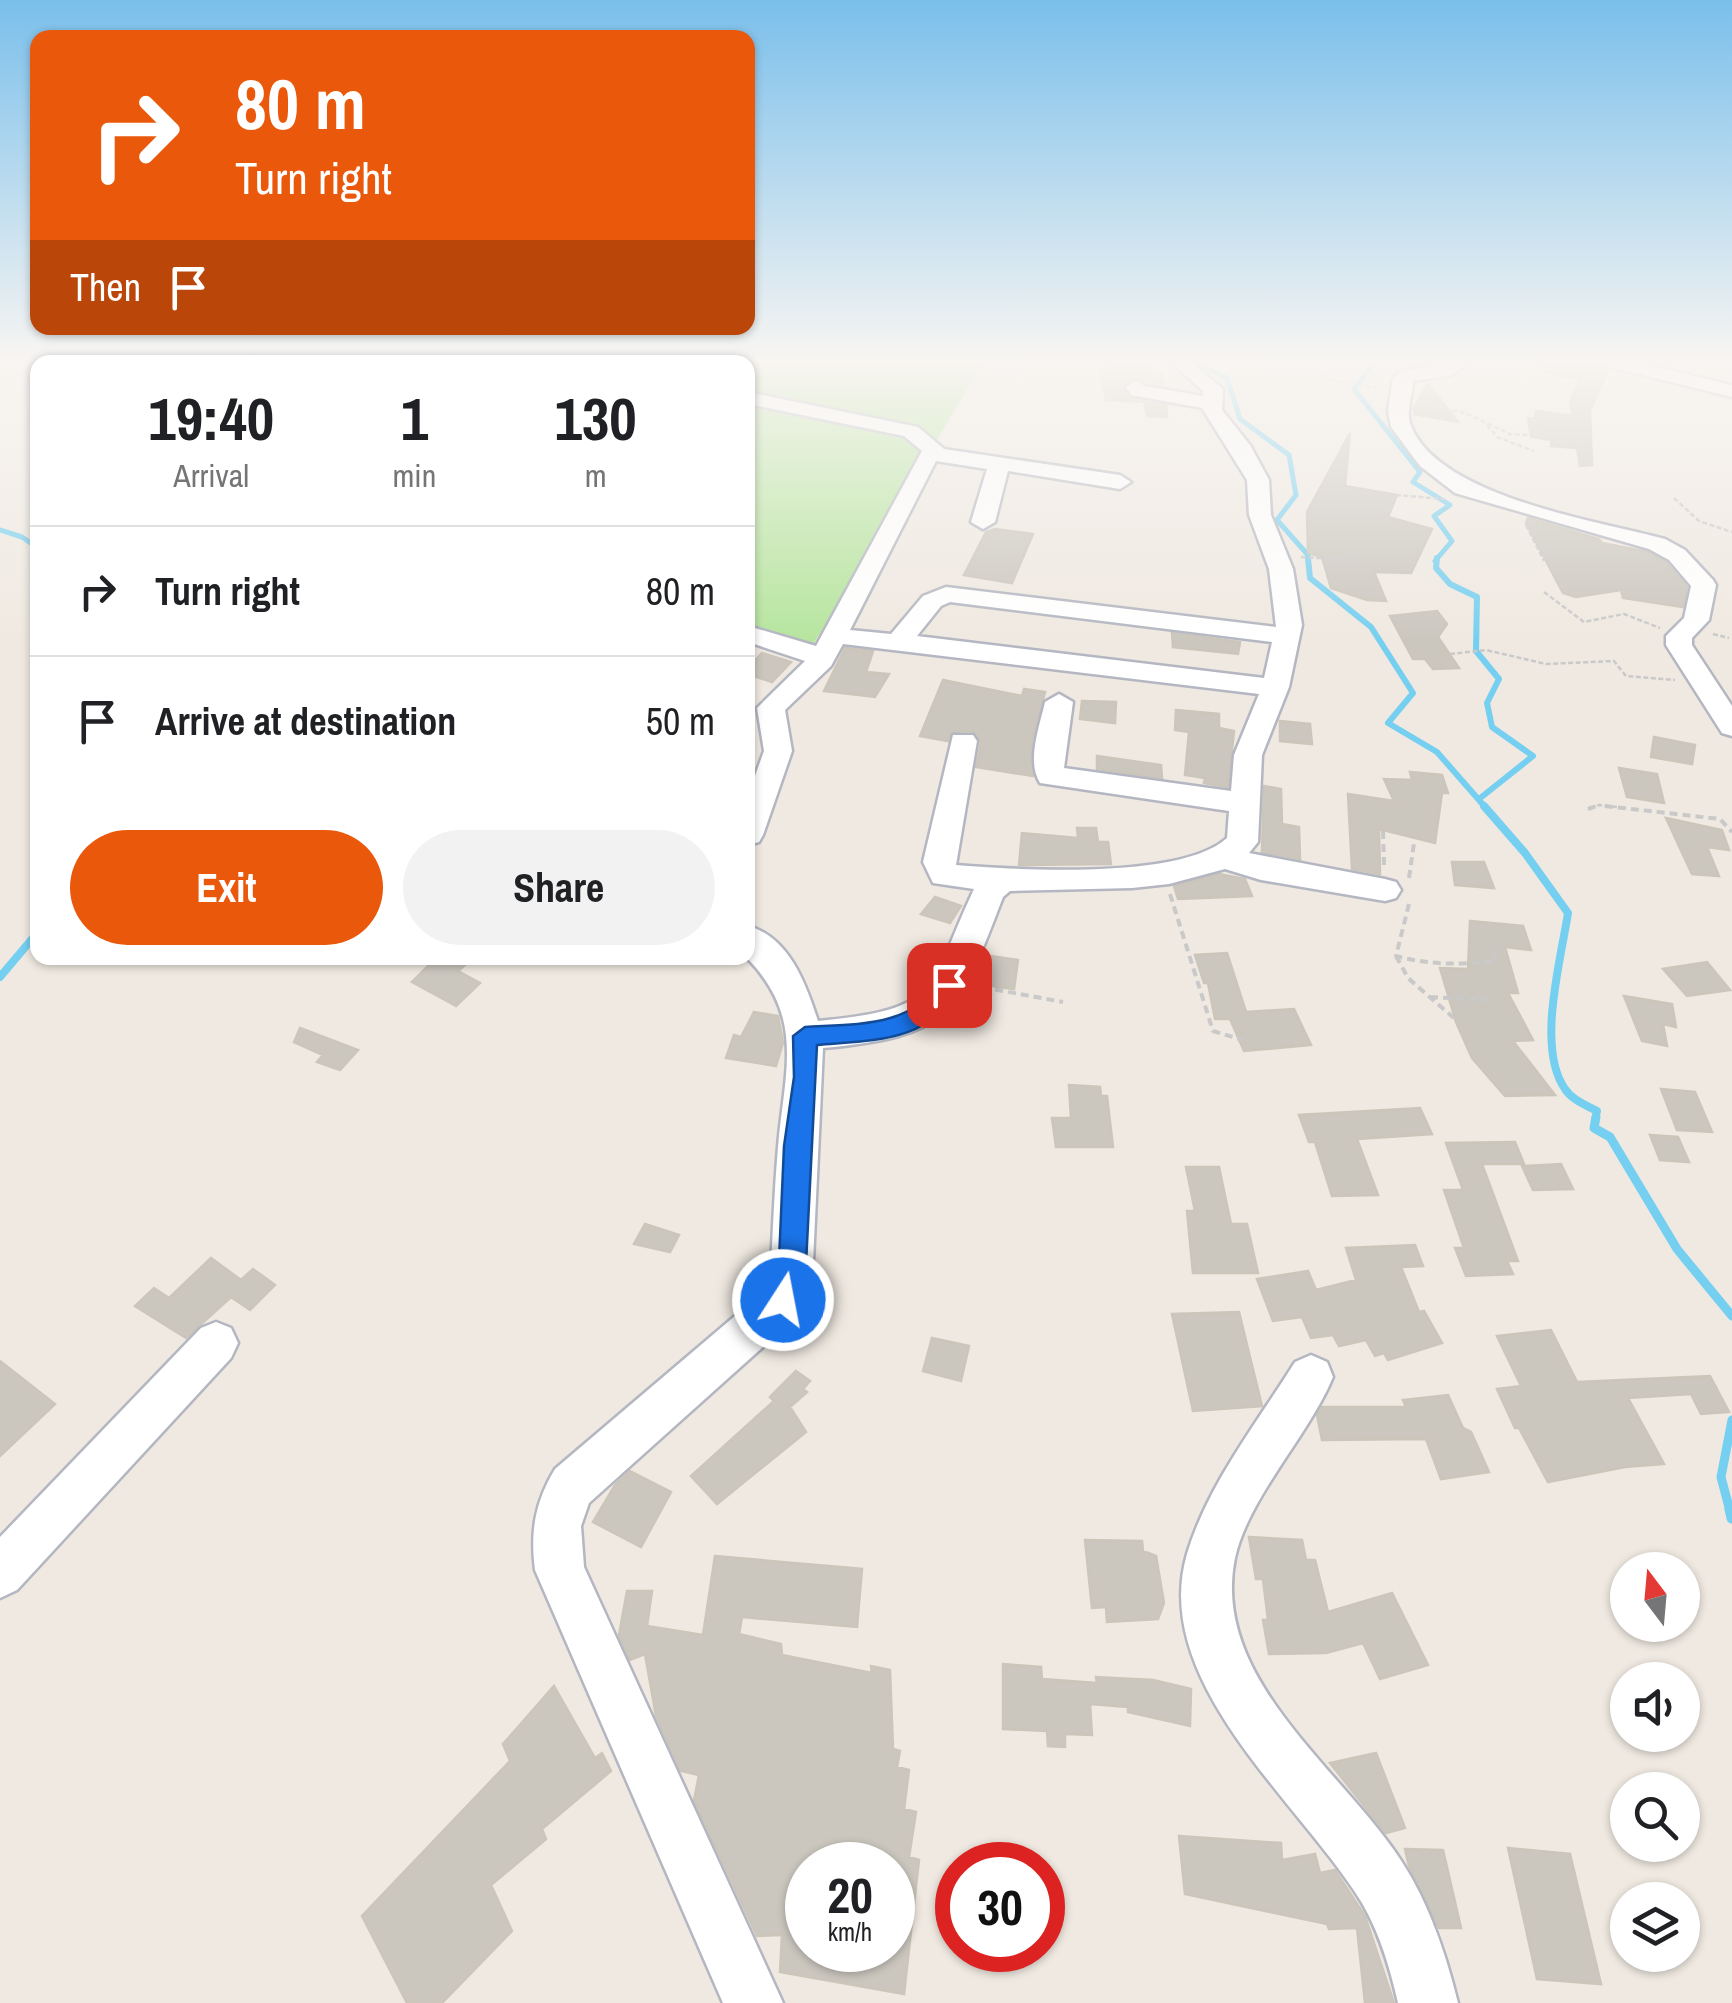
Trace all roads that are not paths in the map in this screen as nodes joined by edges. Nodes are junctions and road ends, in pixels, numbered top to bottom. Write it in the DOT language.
graph roads {
  1 [pos="928,456"];
  2 [pos="955,456"];
  3 [pos="1244,456"];
  4 [pos="1425,456"];
  5 [pos="992,462"];
  6 [pos="1120,482"];
  7 [pos="983,522"];
  8 [pos="1704,584"];
  9 [pos="1732,586"];
  10 [pos="835,635"];
  11 [pos="755,636"];
  12 [pos="1288,636"];
  13 [pos="899,641"];
  14 [pos="822,660"];
  15 [pos="1275,687"];
  16 [pos="1059,702"];
  17 [pos="1732,727"];
  18 [pos="755,735"];
  19 [pos="777,741"];
  20 [pos="964,741"];
  21 [pos="1246,803"];
  22 [pos="755,817"];
  23 [pos="1228,858"];
  24 [pos="1003,880"];
  25 [pos="1396,892"];
  26 [pos="755,945"];
  27 [pos="805,1036"];
  28 [pos="216,1344"];
  29 [pos="1311,1377"];
  30 [pos="0,1573"];
  31 [pos="753,2003"];
  32 [pos="1428,2003"];
  1 -- 10 [label="street"];
  2 -- 5 [label="street"];
  3 -- 12 [label="street"];
  4 -- 8 [label="street"];
  5 -- 6 [label="street"];
  5 -- 7 [label="street"];
  8 -- 9 [label="street"];
  8 -- 17 [label="street"];
  10 -- 13 [label="street"];
  10 -- 14 [label="street"];
  11 -- 14 [label="street"];
  12 -- 13 [label="street"];
  12 -- 15 [label="street"];
  13 -- 15 [label="street"];
  14 -- 19 [label="street"];
  15 -- 21 [label="street"];
  16 -- 21 [label="street"];
  18 -- 19 [label="street"];
  19 -- 22 [label="street"];
  20 -- 24 [label="street"];
  21 -- 23 [label="street"];
  23 -- 24 [label="street"];
  23 -- 25 [label="street"];
  24 -- 27 [label="street"];
  26 -- 27 [label="street"];
  27 -- 31 [label="street"];
  28 -- 30 [label="street"];
  29 -- 32 [label="street"];
}
